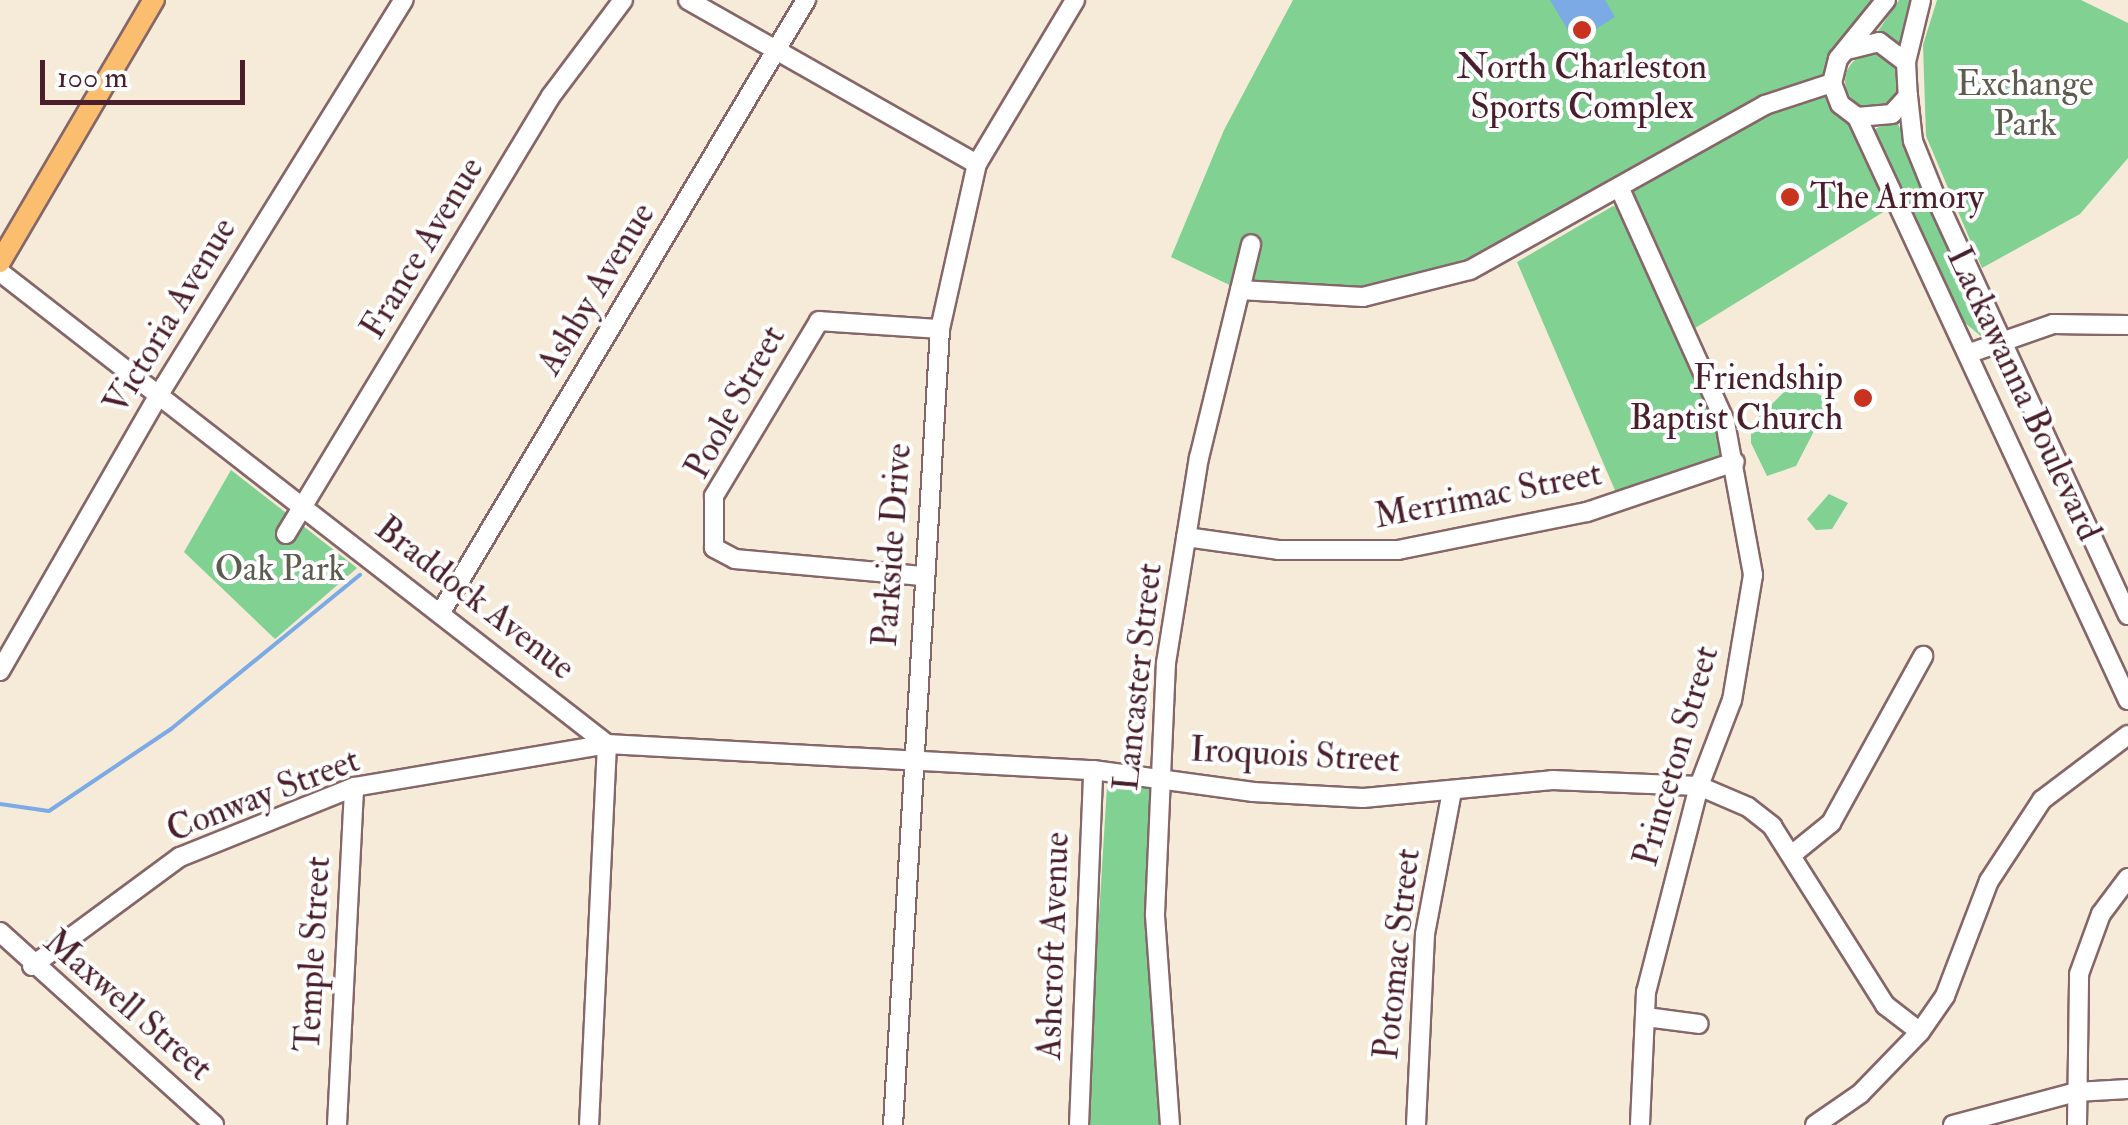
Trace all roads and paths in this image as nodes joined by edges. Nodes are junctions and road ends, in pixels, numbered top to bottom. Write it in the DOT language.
graph roads {
  1 [pos="154,0"];
  2 [pos="404,0"];
  3 [pos="623,0"];
  4 [pos="688,0"];
  5 [pos="806,0"];
  6 [pos="1075,0"];
  7 [pos="1886,0"];
  8 [pos="1921,0"];
  9 [pos="776,50"];
  10 [pos="1847,50"];
  11 [pos="1906,62"];
  12 [pos="1832,83"];
  13 [pos="1908,96"];
  14 [pos="1857,117"];
  15 [pos="977,164"];
  16 [pos="1620,189"];
  17 [pos="1251,244"];
  18 [pos="0,262"];
  19 [pos="0,272"];
  20 [pos="1240,290"];
  21 [pos="2128,325"];
  22 [pos="940,329"];
  23 [pos="2002,342"];
  24 [pos="1970,352"];
  25 [pos="158,396"];
  26 [pos="1736,462"];
  27 [pos="306,507"];
  28 [pos="286,534"];
  29 [pos="1186,537"];
  30 [pos="922,576"];
  31 [pos="442,612"];
  32 [pos="2128,615"];
  33 [pos="1923,656"];
  34 [pos="0,670"];
  35 [pos="2128,700"];
  36 [pos="2128,735"];
  37 [pos="607,744"];
  38 [pos="912,764"];
  39 [pos="1093,770"];
  40 [pos="1156,779"];
  41 [pos="1699,786"];
  42 [pos="354,787"];
  43 [pos="1452,791"];
  44 [pos="1794,853"];
  45 [pos="2128,878"];
  46 [pos="0,932"];
  47 [pos="32,966"];
  48 [pos="1646,1017"];
  49 [pos="1699,1024"];
  50 [pos="1920,1032"];
  51 [pos="2128,1089"];
  52 [pos="2076,1092"];
  53 [pos="214,1125"];
  54 [pos="336,1125"];
  55 [pos="589,1125"];
  56 [pos="893,1125"];
  57 [pos="1079,1125"];
  58 [pos="1170,1125"];
  59 [pos="1416,1125"];
  60 [pos="1640,1125"];
  61 [pos="1816,1125"];
  62 [pos="1953,1125"];
  63 [pos="2077,1125"];
  1 -- 18 [label="main road"];
  2 -- 25 [label="street, Victoria Avenue"];
  3 -- 27 [label="street, France Avenue"];
  4 -- 9 [label="street"];
  5 -- 9 [label="street, Ashby Avenue"];
  6 -- 15 [label="street, Parkside Drive"];
  7 -- 10 [label="street"];
  8 -- 11 [label="street"];
  9 -- 15 [label="street"];
  9 -- 31 [label="street, Ashby Avenue"];
  10 -- 11 [label="street"];
  10 -- 12 [label="street"];
  11 -- 13 [label="street"];
  12 -- 14 [label="street"];
  12 -- 16 [label="street"];
  13 -- 14 [label="street"];
  13 -- 23 [label="street, Lackawanna Boulevard"];
  14 -- 24 [label="street, Lackawanna Boulevard"];
  15 -- 22 [label="street, Parkside Drive"];
  16 -- 20 [label="street"];
  16 -- 26 [label="street, Princeton Street"];
  17 -- 20 [label="street, Lancaster Street"];
  19 -- 25 [label="street, Braddock Avenue"];
  20 -- 29 [label="street, Lancaster Street"];
  21 -- 23 [label="street"];
  22 -- 30 [label="street, Parkside Drive"];
  22 -- 30 [label="street, Poole Street"];
  23 -- 24 [label="street"];
  23 -- 32 [label="street, Lackawanna Boulevard"];
  24 -- 35 [label="street, Lackawanna Boulevard"];
  25 -- 27 [label="street, Braddock Avenue"];
  25 -- 34 [label="street, Victoria Avenue"];
  26 -- 29 [label="street, Merrimac Street"];
  26 -- 41 [label="street, Princeton Street"];
  27 -- 28 [label="street, France Avenue"];
  27 -- 31 [label="street, Braddock Avenue"];
  29 -- 40 [label="street, Lancaster Street"];
  30 -- 38 [label="street, Parkside Drive"];
  31 -- 37 [label="street, Braddock Avenue"];
  33 -- 44 [label="street"];
  36 -- 50 [label="street"];
  37 -- 38 [label="street, Iroquois Street"];
  37 -- 42 [label="street, Conway Street"];
  37 -- 55 [label="street"];
  38 -- 39 [label="street, Iroquois Street"];
  38 -- 56 [label="street, Parkside Drive"];
  39 -- 40 [label="street, Iroquois Street"];
  39 -- 57 [label="street, Ashcroft Avenue"];
  40 -- 43 [label="street, Iroquois Street"];
  40 -- 58 [label="street, Lancaster Street"];
  41 -- 43 [label="street, Iroquois Street"];
  41 -- 44 [label="street, Iroquois Street"];
  41 -- 48 [label="street, Princeton Street"];
  42 -- 47 [label="street, Conway Street"];
  42 -- 54 [label="street, Temple Street"];
  43 -- 59 [label="street, Potomac Street"];
  44 -- 50 [label="street, Iroquois Street"];
  45 -- 52 [label="street"];
  46 -- 47 [label="street, Maxwell Street"];
  47 -- 53 [label="street, Maxwell Street"];
  48 -- 49 [label="street"];
  48 -- 60 [label="street, Princeton Street"];
  50 -- 61 [label="street"];
  51 -- 52 [label="street"];
  52 -- 62 [label="street"];
  52 -- 63 [label="street"];
}
